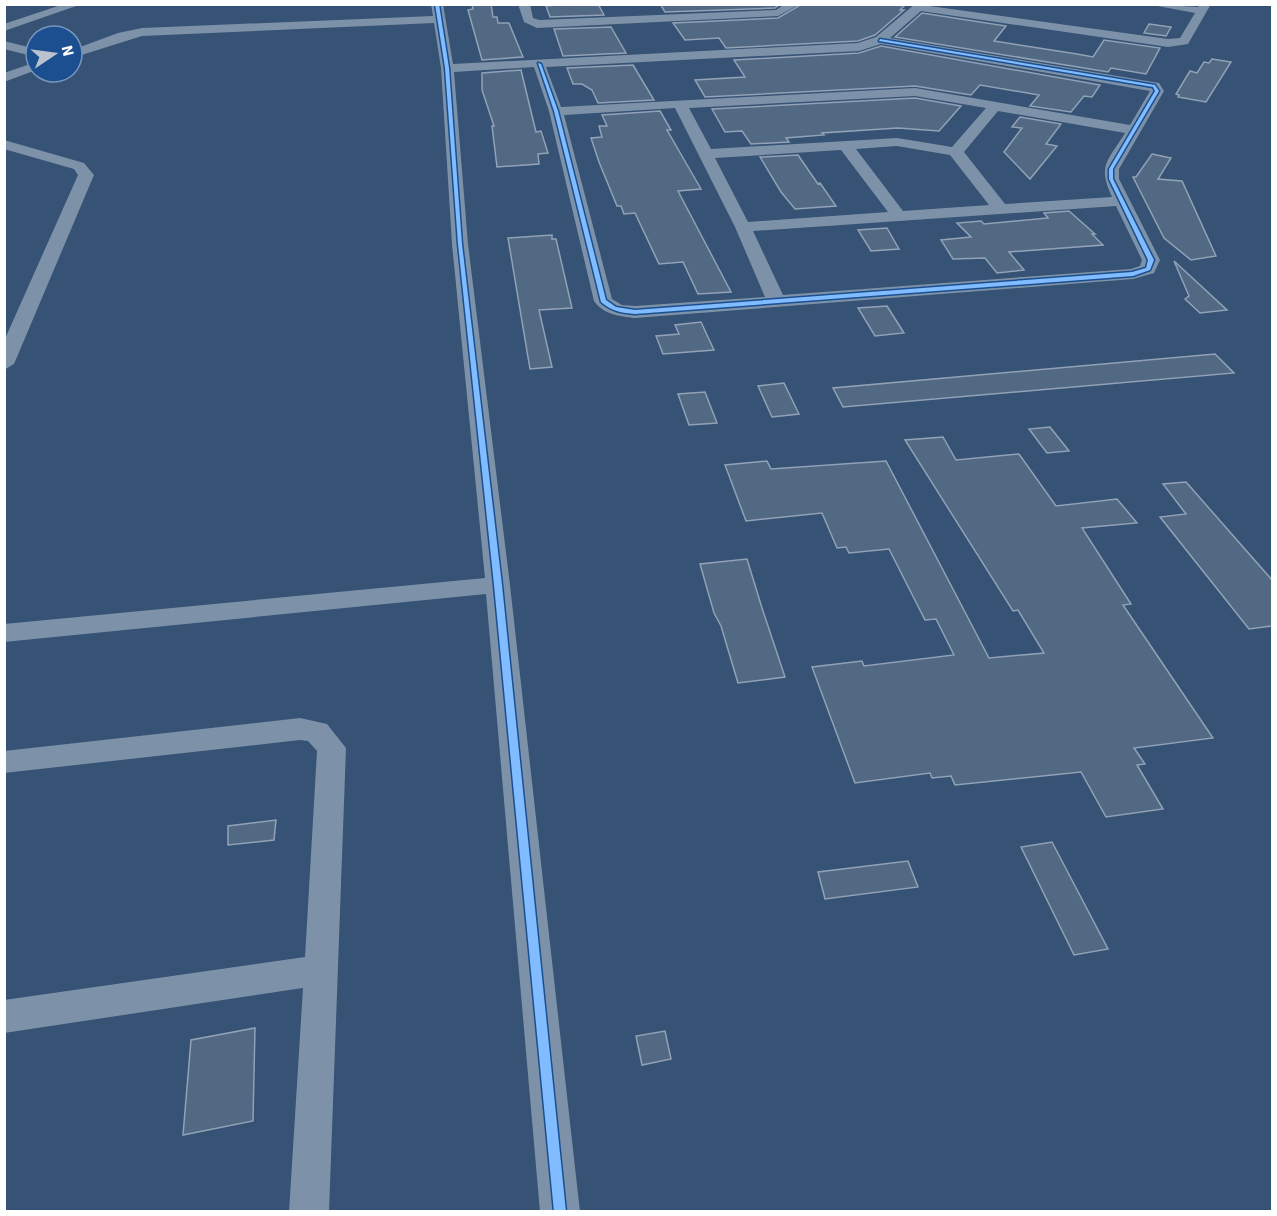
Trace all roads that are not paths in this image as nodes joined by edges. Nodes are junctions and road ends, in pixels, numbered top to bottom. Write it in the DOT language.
graph roads {
  1 [pos="77,4"];
  2 [pos="524,4"];
  3 [pos="631,4"];
  4 [pos="795,4"];
  5 [pos="1152,4"];
  6 [pos="921,6"];
  7 [pos="1204,8"];
  8 [pos="1040,10"];
  9 [pos="437,11"];
  10 [pos="638,20"];
  11 [pos="1029,22"];
  12 [pos="4,28"];
  13 [pos="652,32"];
  14 [pos="880,40"];
  15 [pos="662,41"];
  16 [pos="4,45"];
  17 [pos="24,50"];
  18 [pos="84,50"];
  19 [pos="673,57"];
  20 [pos="539,64"];
  21 [pos="447,68"];
  22 [pos="24,70"];
  23 [pos="4,78"];
  24 [pos="680,104"];
  25 [pos="995,106"];
  26 [pos="556,111"];
  27 [pos="1132,130"];
  28 [pos="4,144"];
  29 [pos="846,146"];
  30 [pos="956,152"];
  31 [pos="707,154"];
  32 [pos="1123,201"];
  33 [pos="999,207"];
  34 [pos="898,215"];
  35 [pos="743,227"];
  36 [pos="776,300"];
  37 [pos="4,364"];
  38 [pos="498,585"];
  39 [pos="4,633"];
  40 [pos="4,762"];
  41 [pos="321,970"];
  42 [pos="4,1017"];
  43 [pos="309,1212"];
  44 [pos="560,1212"];
  1 -- 12 [label="street"];
  2 -- 10 [label="street"];
  3 -- 10 [label="street"];
  4 -- 10 [label="street"];
  5 -- 7 [label="street"];
  6 -- 11 [label="street"];
  6 -- 14 [label="street"];
  7 -- 11 [label="street"];
  8 -- 11 [label="street"];
  9 -- 18 [label="street"];
  9 -- 21 [label="street"];
  10 -- 13 [label="street"];
  14 -- 19 [label="street"];
  14 -- 27 [label="street"];
  15 -- 19 [label="street"];
  16 -- 17 [label="street"];
  19 -- 20 [label="street"];
  20 -- 21 [label="street"];
  20 -- 26 [label="street"];
  21 -- 38 [label="street"];
  22 -- 23 [label="street"];
  24 -- 25 [label="street"];
  24 -- 26 [label="street"];
  24 -- 31 [label="street"];
  25 -- 27 [label="street"];
  25 -- 30 [label="street"];
  26 -- 36 [label="street"];
  27 -- 32 [label="street"];
  28 -- 37 [label="street"];
  29 -- 30 [label="street"];
  29 -- 31 [label="street"];
  29 -- 34 [label="street"];
  30 -- 33 [label="street"];
  31 -- 35 [label="street"];
  32 -- 33 [label="street"];
  32 -- 36 [label="street"];
  33 -- 34 [label="street"];
  34 -- 35 [label="street"];
  35 -- 36 [label="street"];
  38 -- 39 [label="street"];
  38 -- 44 [label="street"];
  40 -- 41 [label="street"];
  41 -- 42 [label="street"];
  41 -- 43 [label="street"];
}
